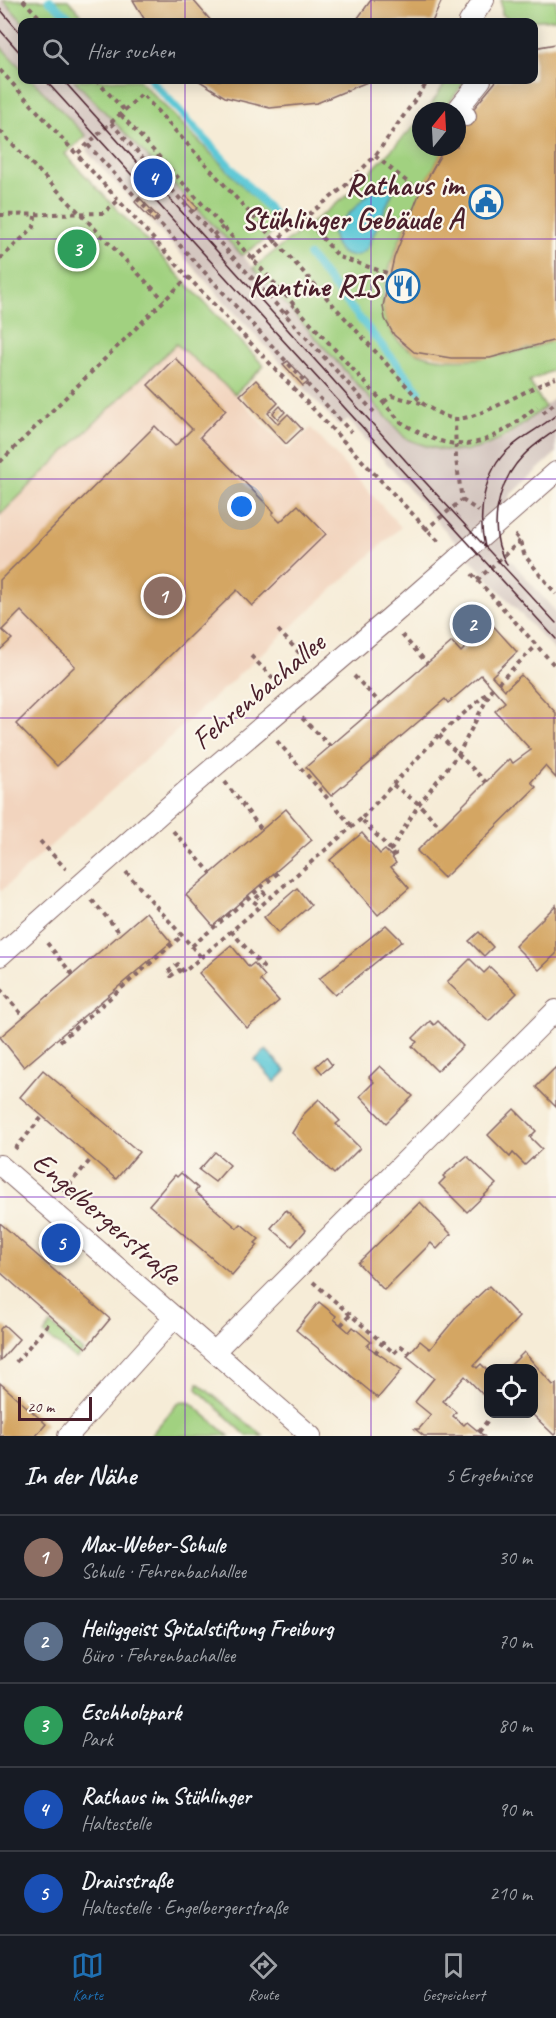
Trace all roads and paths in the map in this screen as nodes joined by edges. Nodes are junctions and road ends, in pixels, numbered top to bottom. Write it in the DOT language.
graph roads {
  1 [pos="23,0"];
  2 [pos="484,0"];
  3 [pos="40,18"];
  4 [pos="474,18"];
  5 [pos="0,70"];
  6 [pos="99,84"];
  7 [pos="426,84"];
  8 [pos="478,84"];
  9 [pos="463,102"];
  10 [pos="123,113"];
  11 [pos="111,123"];
  12 [pos="0,131"];
  13 [pos="87,145"];
  14 [pos="78,153"];
  15 [pos="375,156"];
  16 [pos="420,192"];
  17 [pos="119,200"];
  18 [pos="0,215"];
  19 [pos="35,216"];
  20 [pos="82,216"];
  21 [pos="304,217"];
  22 [pos="224,227"];
  23 [pos="213,235"];
  24 [pos="274,240"];
  25 [pos="252,259"];
  26 [pos="0,260"];
  27 [pos="390,274"];
  28 [pos="188,277"];
  29 [pos="164,300"];
  30 [pos="294,305"];
  31 [pos="285,313"];
  32 [pos="556,378"];
  33 [pos="384,402"];
  34 [pos="556,402"];
  35 [pos="422,403"];
  36 [pos="537,406"];
  37 [pos="374,412"];
  38 [pos="543,413"];
  39 [pos="455,419"];
  40 [pos="351,432"];
  41 [pos="455,445"];
  42 [pos="0,462"];
  43 [pos="556,471"];
  44 [pos="501,521"];
  45 [pos="425,530"];
  46 [pos="520,541"];
  47 [pos="456,558"];
  48 [pos="477,580"];
  49 [pos="556,594"];
  50 [pos="388,620"];
  51 [pos="278,630"];
  52 [pos="290,642"];
  53 [pos="536,646"];
  54 [pos="251,656"];
  55 [pos="339,661"];
  56 [pos="427,663"];
  57 [pos="262,667"];
  58 [pos="556,667"];
  59 [pos="498,683"];
  60 [pos="380,703"];
  61 [pos="288,705"];
  62 [pos="264,726"];
  63 [pos="439,735"];
  64 [pos="330,746"];
  65 [pos="459,753"];
  66 [pos="214,768"];
  67 [pos="486,782"];
  68 [pos="393,784"];
  69 [pos="419,804"];
  70 [pos="159,814"];
  71 [pos="361,819"];
  72 [pos="352,826"];
  73 [pos="440,827"];
  74 [pos="262,830"];
  75 [pos="40,841"];
  76 [pos="391,850"];
  77 [pos="112,856"];
  78 [pos="391,856"];
  79 [pos="278,870"];
  80 [pos="212,873"];
  81 [pos="80,885"];
  82 [pos="268,897"];
  83 [pos="257,904"];
  84 [pos="33,926"];
  85 [pos="231,931"];
  86 [pos="121,934"];
  87 [pos="183,935"];
  88 [pos="192,946"];
  89 [pos="0,956"];
  90 [pos="201,957"];
  91 [pos="260,969"];
  92 [pos="181,972"];
  93 [pos="73,975"];
  94 [pos="0,988"];
  95 [pos="556,1010"];
  96 [pos="24,1017"];
  97 [pos="60,1041"];
  98 [pos="43,1116"];
  99 [pos="92,1158"];
  100 [pos="4,1161"];
  101 [pos="50,1208"];
  102 [pos="318,1287"];
  103 [pos="350,1315"];
  104 [pos="175,1317"];
  105 [pos="49,1323"];
  106 [pos="341,1325"];
  107 [pos="382,1343"];
  108 [pos="215,1352"];
  109 [pos="375,1353"];
  110 [pos="410,1353"];
  111 [pos="16,1362"];
  112 [pos="488,1420"];
  113 [pos="479,1432"];
  114 [pos="68,1436"];
  115 [pos="311,1436"];
  1 -- 3 [label="path"];
  2 -- 4 [label="street"];
  5 -- 14 [label="path"];
  6 -- 10 [label="path"];
  7 -- 15 [label="path"];
  8 -- 9 [label="street"];
  10 -- 11 [label="path"];
  10 -- 22 [label="path"];
  10 -- 24 [label="path"];
  11 -- 13 [label="path"];
  11 -- 23 [label="path"];
  12 -- 20 [label="path"];
  13 -- 14 [label="path"];
  13 -- 40 [label="path"];
  14 -- 17 [label="path"];
  15 -- 16 [label="path"];
  15 -- 21 [label="path"];
  17 -- 20 [label="path"];
  17 -- 28 [label="path"];
  18 -- 19 [label="path"];
  19 -- 20 [label="path"];
  19 -- 26 [label="path"];
  20 -- 29 [label="path"];
  21 -- 24 [label="path"];
  21 -- 27 [label="path"];
  22 -- 23 [label="path"];
  22 -- 25 [label="path"];
  23 -- 31 [label="path"];
  24 -- 25 [label="path"];
  24 -- 35 [label="path"];
  25 -- 30 [label="path"];
  28 -- 29 [label="path"];
  28 -- 45 [label="path"];
  29 -- 42 [label="path"];
  30 -- 31 [label="path"];
  30 -- 33 [label="path"];
  31 -- 37 [label="path"];
  32 -- 39 [label="path"];
  33 -- 35 [label="path"];
  33 -- 41 [label="path"];
  34 -- 38 [label="path"];
  35 -- 39 [label="path"];
  36 -- 41 [label="path"];
  39 -- 41 [label="path"];
  41 -- 45 [label="path"];
  43 -- 44 [label="street, Fehrenbachallee"];
  44 -- 46 [label="path"];
  44 -- 47 [label="street, Fehrenbachallee"];
  45 -- 47 [label="path"];
  46 -- 48 [label="path"];
  46 -- 49 [label="path"];
  47 -- 48 [label="path"];
  47 -- 50 [label="street, Fehrenbachallee"];
  48 -- 53 [label="path"];
  50 -- 55 [label="street, Fehrenbachallee"];
  50 -- 56 [label="path"];
  51 -- 52 [label="path"];
  53 -- 58 [label="path"];
  53 -- 59 [label="path"];
  54 -- 57 [label="path"];
  55 -- 60 [label="path"];
  55 -- 61 [label="street, Fehrenbachallee"];
  61 -- 62 [label="street, Fehrenbachallee"];
  61 -- 64 [label="path"];
  62 -- 66 [label="street, Fehrenbachallee"];
  62 -- 72 [label="path"];
  63 -- 65 [label="path"];
  63 -- 65 [label="path"];
  63 -- 68 [label="path"];
  65 -- 67 [label="path"];
  65 -- 69 [label="path"];
  66 -- 70 [label="street, Fehrenbachallee"];
  66 -- 74 [label="path"];
  68 -- 69 [label="path"];
  68 -- 71 [label="path"];
  69 -- 73 [label="path"];
  69 -- 76 [label="path"];
  70 -- 77 [label="street, Fehrenbachallee"];
  70 -- 80 [label="path"];
  71 -- 72 [label="path"];
  71 -- 76 [label="path"];
  72 -- 82 [label="path"];
  75 -- 81 [label="path"];
  76 -- 78 [label="path"];
  77 -- 81 [label="street, Fehrenbachallee"];
  77 -- 87 [label="path"];
  79 -- 88 [label="path"];
  81 -- 84 [label="street, Fehrenbachallee"];
  81 -- 86 [label="path"];
  82 -- 83 [label="path"];
  82 -- 85 [label="path"];
  84 -- 89 [label="street, Fehrenbachallee"];
  84 -- 93 [label="path"];
  85 -- 90 [label="path"];
  85 -- 91 [label="path"];
  87 -- 88 [label="path"];
  87 -- 97 [label="path"];
  88 -- 90 [label="path"];
  90 -- 92 [label="path"];
  94 -- 96 [label="path"];
  95 -- 108 [label="street"];
  98 -- 100 [label="path"];
  99 -- 101 [label="path"];
  100 -- 101 [label="street, Engelbergerstraße"];
  101 -- 104 [label="street, Engelbergerstraße"];
  102 -- 103 [label="path"];
  103 -- 106 [label="path"];
  103 -- 107 [label="path"];
  104 -- 108 [label="street, Engelbergerstraße"];
  104 -- 114 [label="street, Engelbergerstraße"];
  105 -- 111 [label="path"];
  107 -- 109 [label="path"];
  107 -- 110 [label="path"];
  108 -- 115 [label="street, Engelbergerstraße"];
  112 -- 113 [label="path"];
}
